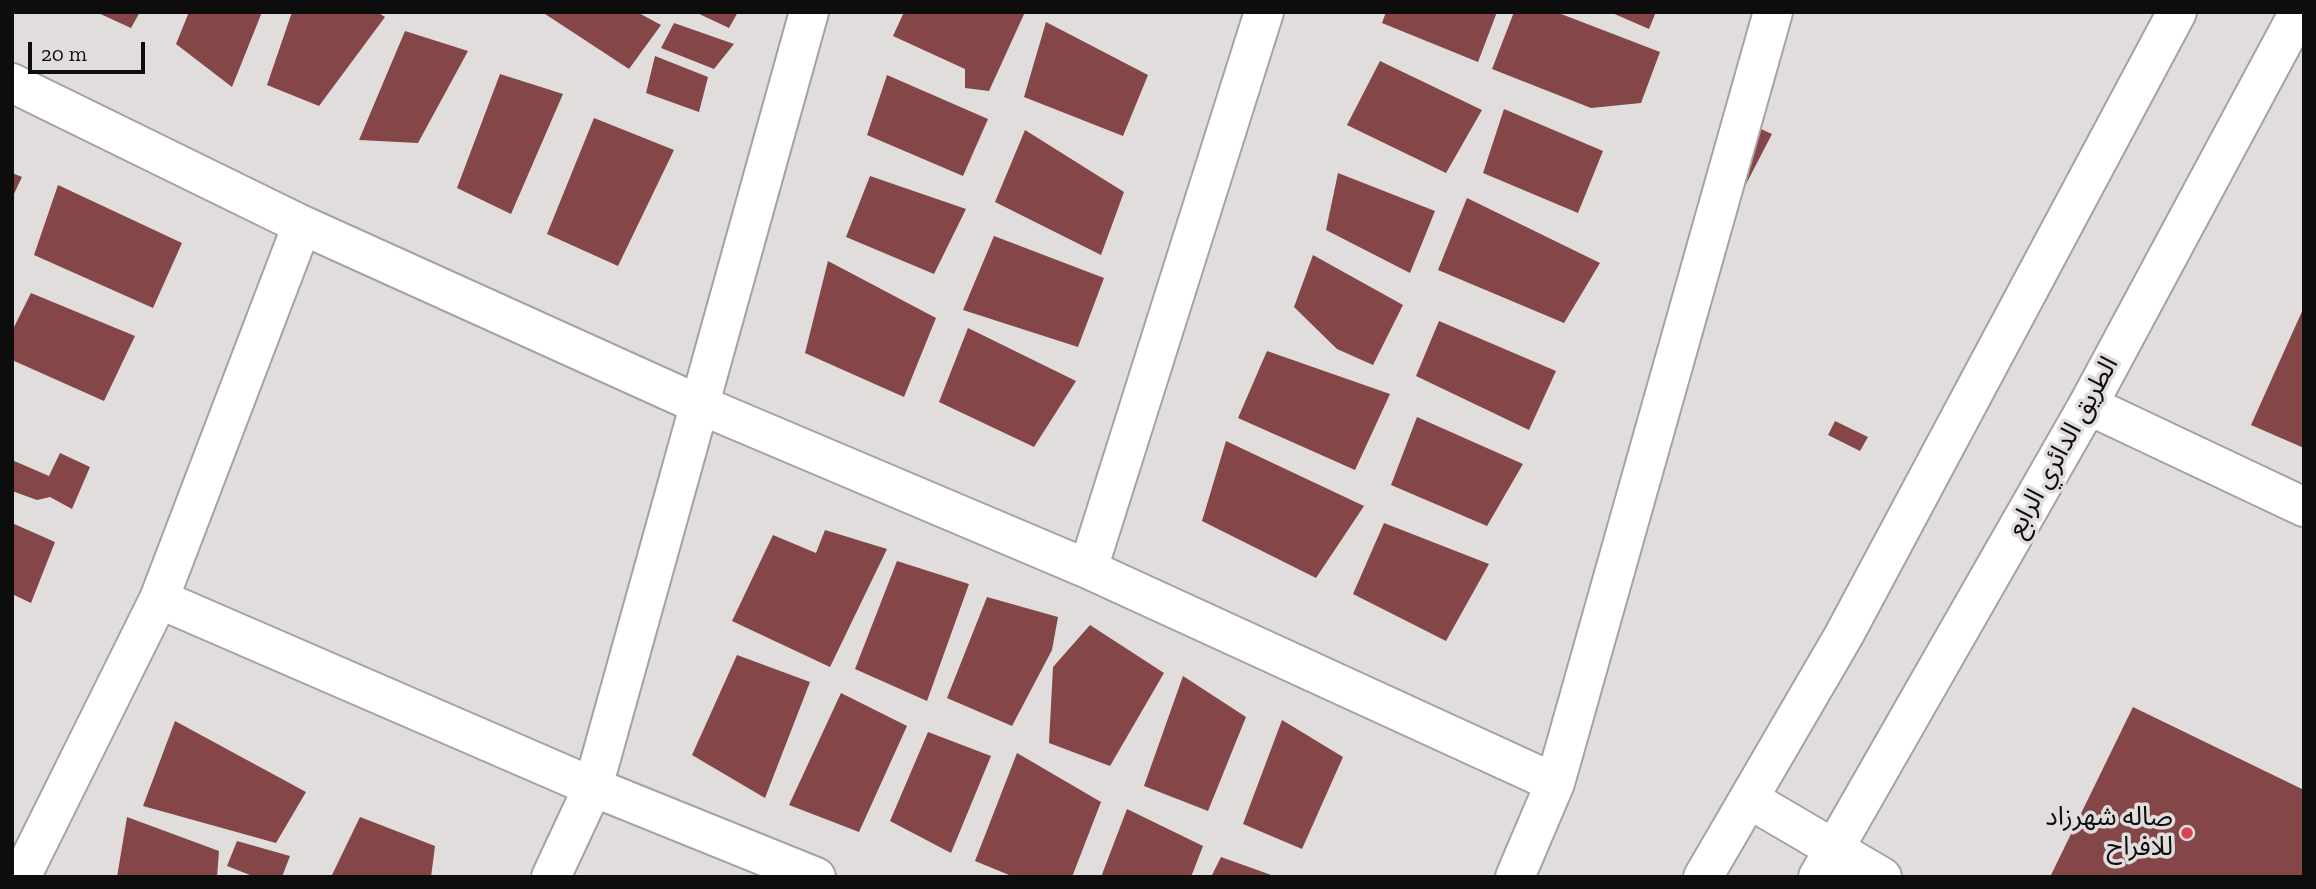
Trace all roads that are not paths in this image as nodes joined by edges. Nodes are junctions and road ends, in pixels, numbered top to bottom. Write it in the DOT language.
graph roads {
  1 [pos="809,12"];
  2 [pos="1264,12"];
  3 [pos="1773,12"];
  4 [pos="2177,12"];
  5 [pos="2299,20"];
  6 [pos="12,83"];
  7 [pos="302,225"];
  8 [pos="698,404"];
  9 [pos="2088,405"];
  10 [pos="2304,507"];
  11 [pos="1088,569"];
  12 [pos="159,599"];
  13 [pos="1555,783"];
  14 [pos="593,787"];
  15 [pos="1749,799"];
  16 [pos="1826,863"];
  17 [pos="21,877"];
  18 [pos="551,877"];
  19 [pos="816,877"];
  20 [pos="1515,877"];
  21 [pos="1703,877"];
  22 [pos="1882,877"];
  1 -- 8 [label="street"];
  2 -- 11 [label="street"];
  3 -- 13 [label="street"];
  4 -- 15 [label="street"];
  5 -- 9 [label="street, الطريق الدائري الرابع"];
  6 -- 7 [label="street"];
  7 -- 8 [label="street"];
  7 -- 12 [label="street"];
  8 -- 11 [label="street"];
  8 -- 14 [label="street"];
  9 -- 10 [label="street"];
  9 -- 16 [label="street, الطريق الدائري الرابع"];
  11 -- 13 [label="street"];
  12 -- 14 [label="street"];
  12 -- 17 [label="street"];
  13 -- 20 [label="street"];
  14 -- 18 [label="street"];
  14 -- 19 [label="street"];
  15 -- 16 [label="street"];
  15 -- 21 [label="street"];
  16 -- 22 [label="street"];
}
